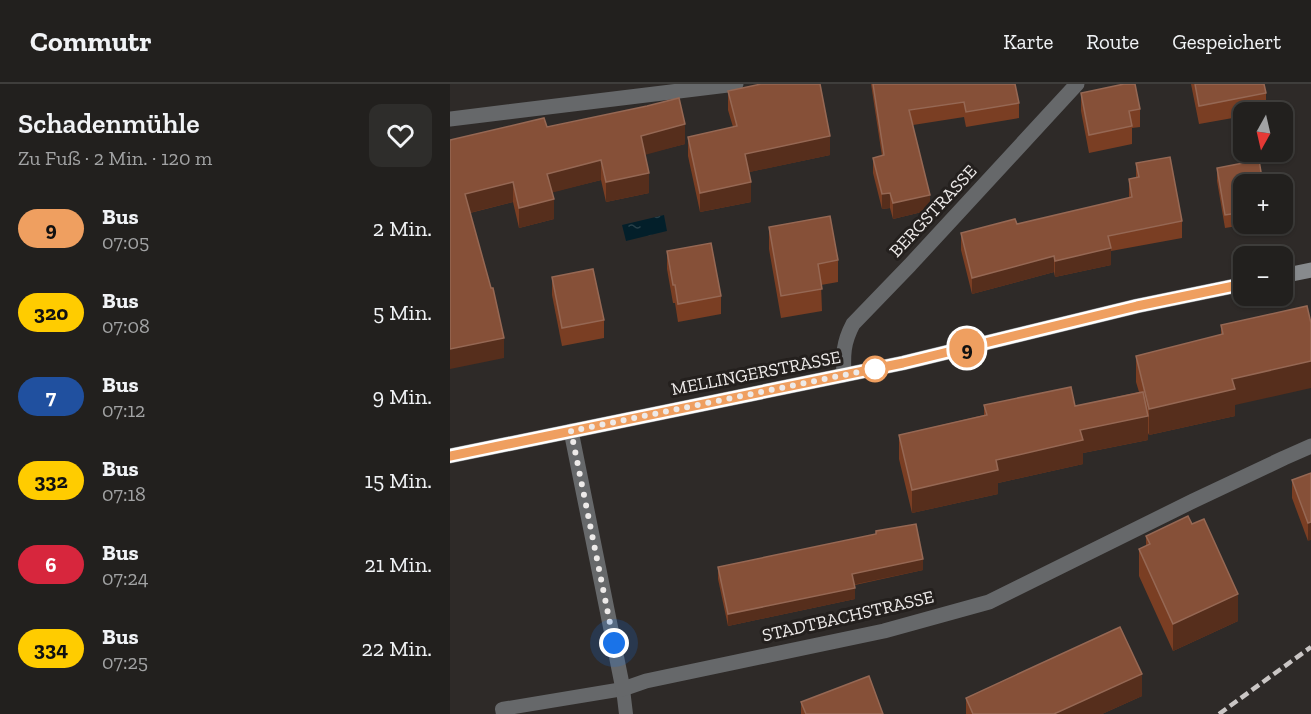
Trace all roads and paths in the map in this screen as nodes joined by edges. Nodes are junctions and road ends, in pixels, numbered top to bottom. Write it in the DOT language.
graph roads {
  1 [pos="736,84"];
  2 [pos="1077,84"];
  3 [pos="450,119"];
  4 [pos="1311,270"];
  5 [pos="1293,274"];
  6 [pos="1233,286"];
  7 [pos="844,375"];
  8 [pos="571,431"];
  9 [pos="1311,446"];
  10 [pos="450,456"];
  11 [pos="624,689"];
  12 [pos="503,714"];
  13 [pos="626,714"];
  1 -- 3 [label="street"];
  2 -- 7 [label="street, BERGSTRASSE"];
  4 -- 5 [label="main road"];
  6 -- 7 [label="main road, MELLINGERSTRASSE"];
  7 -- 8 [label="main road, MELLINGERSTRASSE"];
  8 -- 10 [label="main road, MELLINGERSTRASSE"];
  8 -- 11 [label="street"];
  9 -- 11 [label="street, STADTBACHSTRASSE"];
  11 -- 12 [label="lane"];
  11 -- 13 [label="lane"];
}
